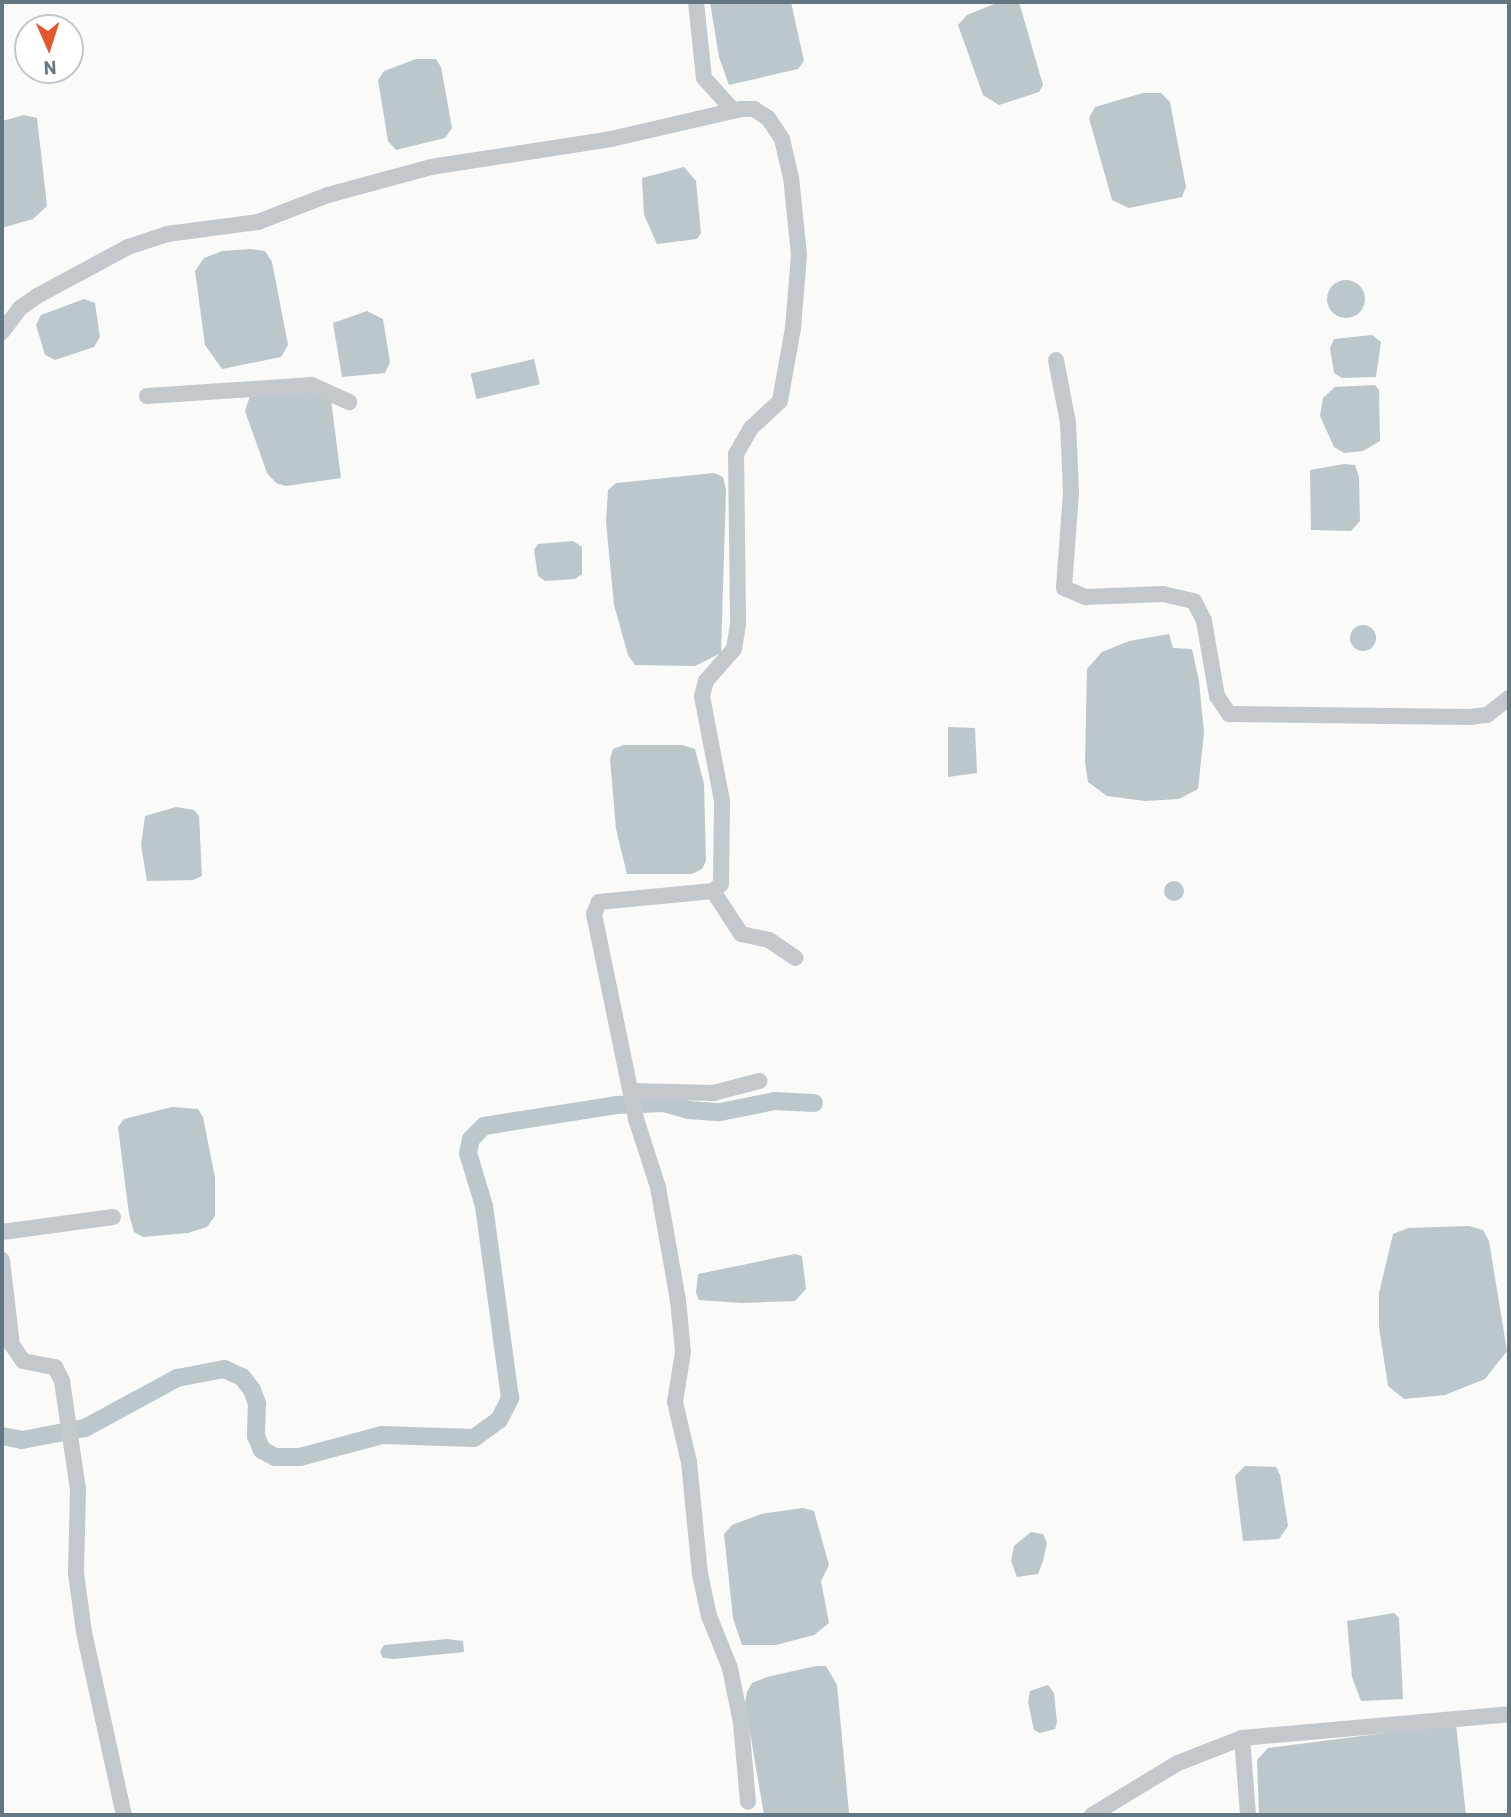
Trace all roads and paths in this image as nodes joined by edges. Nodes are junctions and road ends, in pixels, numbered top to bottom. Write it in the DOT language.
graph roads {
  1 [pos="696,2"];
  2 [pos="733,110"];
  3 [pos="2,332"];
  4 [pos="1056,360"];
  5 [pos="147,396"];
  6 [pos="349,402"];
  7 [pos="1509,698"];
  8 [pos="713,891"];
  9 [pos="796,958"];
  10 [pos="759,1081"];
  11 [pos="632,1092"];
  12 [pos="113,1217"];
  13 [pos="2,1232"];
  14 [pos="2,1266"];
  15 [pos="1509,1714"];
  16 [pos="1242,1738"];
  17 [pos="748,1802"];
  18 [pos="124,1815"];
  19 [pos="1092,1815"];
  20 [pos="1248,1815"];
  1 -- 2 [label="street"];
  2 -- 3 [label="street"];
  2 -- 8 [label="street"];
  4 -- 7 [label="street"];
  5 -- 6 [label="street"];
  8 -- 9 [label="street"];
  8 -- 11 [label="street"];
  10 -- 11 [label="street"];
  11 -- 17 [label="street"];
  12 -- 13 [label="street"];
  14 -- 18 [label="street"];
  15 -- 16 [label="street"];
  16 -- 19 [label="street"];
  16 -- 20 [label="street"];
}
